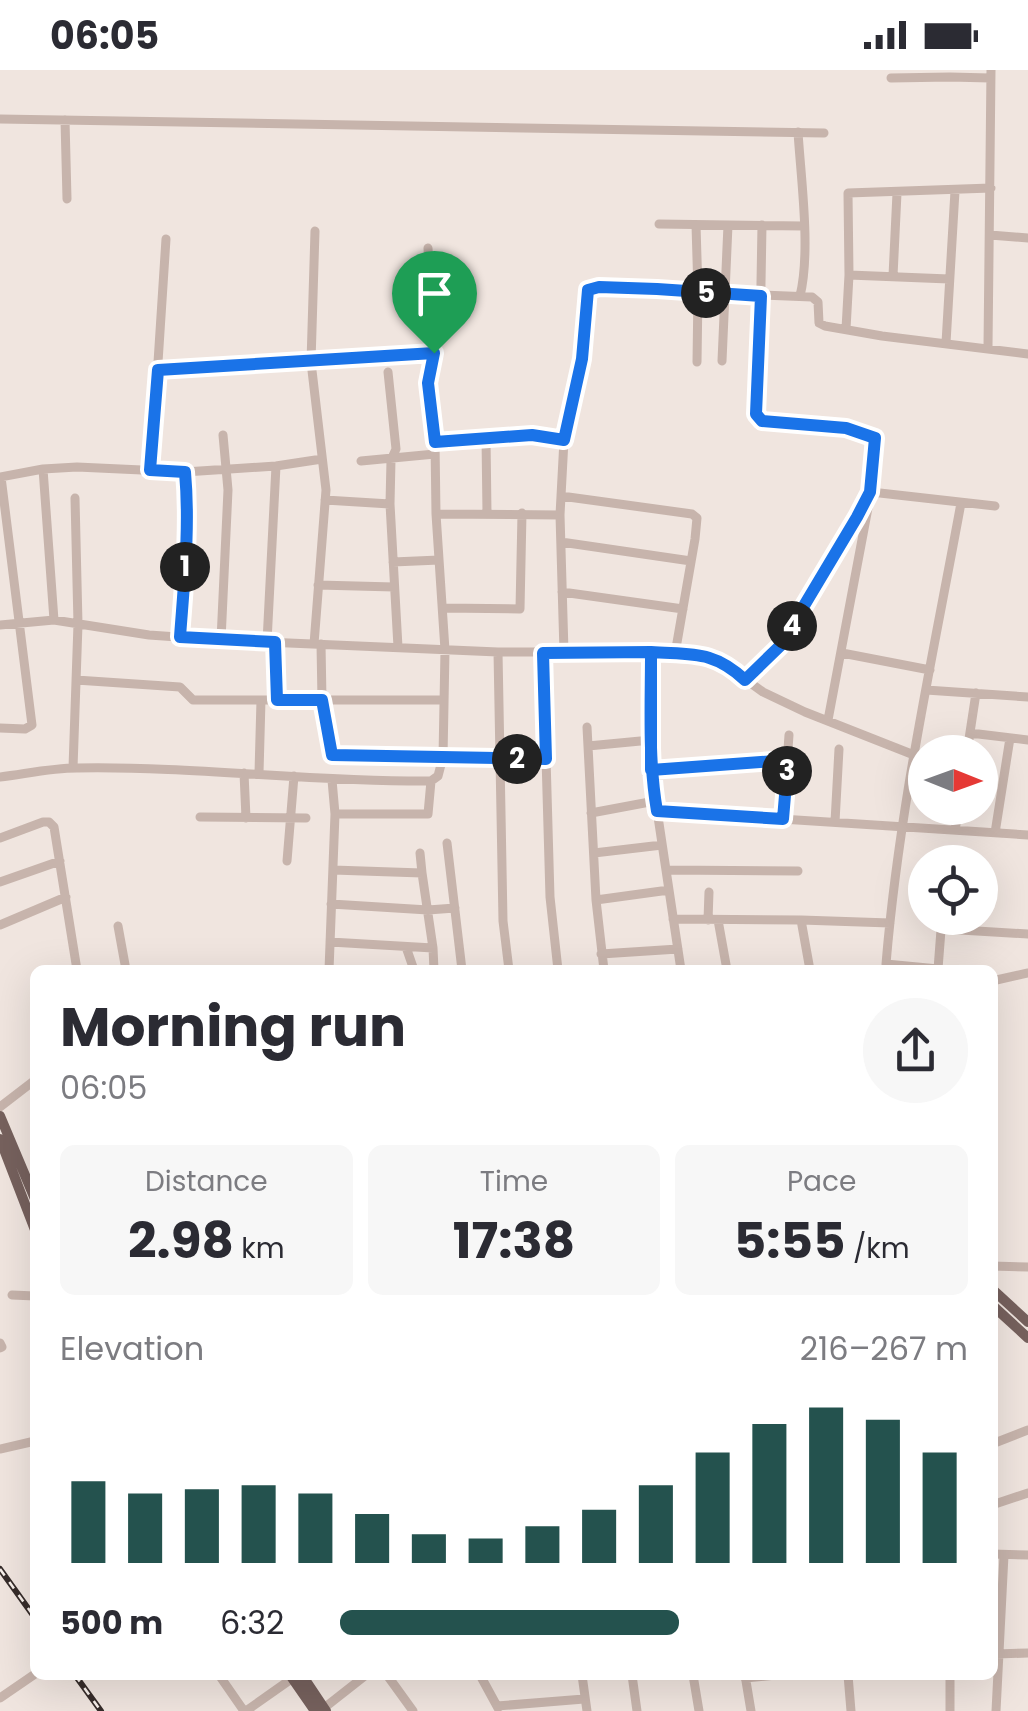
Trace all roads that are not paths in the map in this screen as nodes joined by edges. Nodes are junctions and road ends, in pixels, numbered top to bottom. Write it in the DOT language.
graph roads {
  1 [pos="990,74"];
  2 [pos="890,78"];
  3 [pos="0,119"];
  4 [pos="65,120"];
  5 [pos="798,132"];
  6 [pos="824,133"];
  7 [pos="991,188"];
  8 [pos="955,191"];
  9 [pos="896,192"];
  10 [pos="68,198"];
  11 [pos="659,224"];
  12 [pos="696,224"];
  13 [pos="728,225"];
  14 [pos="762,225"];
  15 [pos="804,226"];
  16 [pos="315,231"];
  17 [pos="990,235"];
  18 [pos="1028,238"];
  19 [pos="166,240"];
  20 [pos="428,248"];
  21 [pos="849,276"];
  22 [pos="893,276"];
  23 [pos="948,279"];
  24 [pos="698,292"];
  25 [pos="724,294"];
  26 [pos="761,296"];
  27 [pos="800,296"];
  28 [pos="846,329"];
  29 [pos="946,343"];
  30 [pos="988,347"];
  31 [pos="434,353"];
  32 [pos="1028,354"];
  33 [pos="722,361"];
  34 [pos="311,362"];
  35 [pos="697,362"];
  36 [pos="158,370"];
  37 [pos="388,372"];
  38 [pos="222,435"];
  39 [pos="486,438"];
  40 [pos="564,440"];
  41 [pos="435,442"];
  42 [pos="435,454"];
  43 [pos="322,459"];
  44 [pos="391,460"];
  45 [pos="361,461"];
  46 [pos="276,466"];
  47 [pos="226,468"];
  48 [pos="44,470"];
  49 [pos="150,470"];
  50 [pos="185,472"];
  51 [pos="0,477"];
  52 [pos="870,492"];
  53 [pos="561,496"];
  54 [pos="75,498"];
  55 [pos="325,500"];
  56 [pos="961,503"];
  57 [pos="390,504"];
  58 [pos="994,506"];
  59 [pos="487,513"];
  60 [pos="522,513"];
  61 [pos="436,514"];
  62 [pos="560,515"];
  63 [pos="4,526"];
  64 [pos="561,542"];
  65 [pos="439,560"];
  66 [pos="691,561"];
  67 [pos="393,562"];
  68 [pos="13,573"];
  69 [pos="0,575"];
  70 [pos="318,586"];
  71 [pos="394,587"];
  72 [pos="562,592"];
  73 [pos="442,608"];
  74 [pos="683,609"];
  75 [pos="54,620"];
  76 [pos="20,623"];
  77 [pos="78,624"];
  78 [pos="0,625"];
  79 [pos="180,637"];
  80 [pos="221,640"];
  81 [pos="271,642"];
  82 [pos="318,644"];
  83 [pos="398,647"];
  84 [pos="445,650"];
  85 [pos="498,652"];
  86 [pos="564,652"];
  87 [pos="651,652"];
  88 [pos="543,653"];
  89 [pos="842,653"];
  90 [pos="675,654"];
  91 [pos="930,670"];
  92 [pos="76,680"];
  93 [pos="745,680"];
  94 [pos="926,690"];
  95 [pos="976,693"];
  96 [pos="1028,697"];
  97 [pos="262,700"];
  98 [pos="277,700"];
  99 [pos="322,700"];
  100 [pos="444,700"];
  101 [pos="828,720"];
  102 [pos="586,727"];
  103 [pos="0,728"];
  104 [pos="970,732"];
  105 [pos="789,735"];
  106 [pos="918,735"];
  107 [pos="970,735"];
  108 [pos="1010,738"];
  109 [pos="651,740"];
  110 [pos="1028,740"];
  111 [pos="588,746"];
  112 [pos="839,749"];
  113 [pos="908,753"];
  114 [pos="395,756"];
  115 [pos="443,758"];
  116 [pos="500,759"];
  117 [pos="546,759"];
  118 [pos="788,760"];
  119 [pos="73,768"];
  120 [pos="651,770"];
  121 [pos="244,772"];
  122 [pos="258,773"];
  123 [pos="294,776"];
  124 [pos="0,777"];
  125 [pos="332,780"];
  126 [pos="393,781"];
  127 [pos="432,781"];
  128 [pos="908,789"];
  129 [pos="656,806"];
  130 [pos="592,812"];
  131 [pos="335,814"];
  132 [pos="200,817"];
  133 [pos="246,818"];
  134 [pos="290,818"];
  135 [pos="306,818"];
  136 [pos="783,819"];
  137 [pos="834,822"];
  138 [pos="956,825"];
  139 [pos="901,827"];
  140 [pos="955,830"];
  141 [pos="995,833"];
  142 [pos="1028,835"];
  143 [pos="0,838"];
  144 [pos="447,843"];
  145 [pos="662,845"];
  146 [pos="420,853"];
  147 [pos="594,853"];
  148 [pos="60,861"];
  149 [pos="287,861"];
  150 [pos="333,870"];
  151 [pos="666,870"];
  152 [pos="798,871"];
  153 [pos="422,874"];
  154 [pos="0,882"];
  155 [pos="669,890"];
  156 [pos="709,892"];
  157 [pos="66,898"];
  158 [pos="596,900"];
  159 [pos="331,904"];
  160 [pos="455,908"];
  161 [pos="428,910"];
  162 [pos="673,920"];
  163 [pos="713,920"];
  164 [pos="800,920"];
  165 [pos="890,924"];
  166 [pos="0,925"];
  167 [pos="118,926"];
  168 [pos="1028,934"];
  169 [pos="330,942"];
  170 [pos="406,947"];
  171 [pos="432,948"];
  172 [pos="678,948"];
  173 [pos="601,954"];
  174 [pos="76,965"];
  175 [pos="125,965"];
  176 [pos="329,965"];
  177 [pos="412,965"];
  178 [pos="434,965"];
  179 [pos="461,965"];
  180 [pos="509,965"];
  181 [pos="557,965"];
  182 [pos="603,965"];
  183 [pos="680,965"];
  184 [pos="726,965"];
  185 [pos="809,965"];
  186 [pos="887,965"];
  187 [pos="938,965"];
  188 [pos="1028,973"];
  189 [pos="998,980"];
  190 [pos="30,1084"];
  191 [pos="0,1107"];
  192 [pos="0,1116"];
  193 [pos="0,1139"];
  194 [pos="30,1187"];
  195 [pos="30,1217"];
  196 [pos="998,1266"];
  197 [pos="1028,1267"];
  198 [pos="998,1294"];
  199 [pos="12,1295"];
  200 [pos="30,1296"];
  201 [pos="998,1310"];
  202 [pos="1028,1322"];
  203 [pos="1028,1338"];
  204 [pos="1028,1430"];
  205 [pos="30,1442"];
  206 [pos="998,1442"];
  207 [pos="0,1449"];
  208 [pos="1028,1493"];
  209 [pos="998,1503"];
  210 [pos="998,1555"];
  211 [pos="1028,1555"];
  212 [pos="998,1654"];
  213 [pos="1028,1654"];
  214 [pos="30,1677"];
  215 [pos="223,1680"];
  216 [pos="289,1680"];
  217 [pos="298,1680"];
  218 [pos="360,1680"];
  219 [pos="391,1680"];
  220 [pos="483,1680"];
  221 [pos="582,1680"];
  222 [pos="633,1680"];
  223 [pos="694,1680"];
  224 [pos="746,1680"];
  225 [pos="848,1680"];
  226 [pos="950,1680"];
  227 [pos="995,1680"];
  228 [pos="0,1698"];
  229 [pos="584,1699"];
  230 [pos="498,1708"];
  231 [pos="322,1710"];
  232 [pos="245,1711"];
  233 [pos="413,1711"];
  234 [pos="587,1711"];
  235 [pos="637,1711"];
  236 [pos="699,1711"];
  237 [pos="751,1711"];
  238 [pos="851,1711"];
  239 [pos="950,1711"];
  240 [pos="996,1711"];
  1 -- 2 [label="street"];
  1 -- 7 [label="street"];
  3 -- 4 [label="street"];
  4 -- 5 [label="street"];
  4 -- 10 [label="street"];
  5 -- 6 [label="street"];
  5 -- 15 [label="street"];
  7 -- 8 [label="street"];
  7 -- 17 [label="street"];
  8 -- 9 [label="street"];
  8 -- 23 [label="street"];
  9 -- 21 [label="street"];
  9 -- 22 [label="street"];
  11 -- 12 [label="street"];
  12 -- 13 [label="street"];
  12 -- 24 [label="street"];
  13 -- 14 [label="street"];
  13 -- 25 [label="street"];
  14 -- 15 [label="street"];
  14 -- 26 [label="street"];
  15 -- 27 [label="street"];
  16 -- 34 [label="street"];
  17 -- 18 [label="street"];
  17 -- 30 [label="street"];
  19 -- 36 [label="street"];
  20 -- 31 [label="street"];
  21 -- 22 [label="street"];
  21 -- 28 [label="street"];
  22 -- 23 [label="street"];
  23 -- 29 [label="street"];
  24 -- 25 [label="street"];
  24 -- 35 [label="street"];
  24 -- 40 [label="street"];
  25 -- 26 [label="street"];
  25 -- 33 [label="street"];
  26 -- 27 [label="street"];
  26 -- 52 [label="street"];
  27 -- 28 [label="street"];
  28 -- 29 [label="street"];
  29 -- 30 [label="street"];
  30 -- 32 [label="street"];
  31 -- 34 [label="street"];
  31 -- 41 [label="street"];
  34 -- 36 [label="street"];
  34 -- 43 [label="street"];
  36 -- 49 [label="street"];
  37 -- 44 [label="street"];
  38 -- 47 [label="street"];
  39 -- 40 [label="street"];
  39 -- 41 [label="street"];
  39 -- 59 [label="street"];
  40 -- 53 [label="street"];
  41 -- 42 [label="street"];
  42 -- 44 [label="street"];
  42 -- 61 [label="street"];
  43 -- 46 [label="street"];
  43 -- 55 [label="street"];
  44 -- 45 [label="street"];
  44 -- 57 [label="street"];
  46 -- 47 [label="street"];
  46 -- 81 [label="street"];
  47 -- 50 [label="street"];
  47 -- 80 [label="street"];
  48 -- 49 [label="street"];
  48 -- 51 [label="street"];
  48 -- 75 [label="street"];
  49 -- 50 [label="street"];
  50 -- 79 [label="street"];
  51 -- 63 [label="street"];
  52 -- 56 [label="street"];
  52 -- 89 [label="street"];
  52 -- 93 [label="street"];
  53 -- 62 [label="street"];
  53 -- 66 [label="street"];
  54 -- 77 [label="street"];
  55 -- 57 [label="street"];
  55 -- 70 [label="street"];
  56 -- 58 [label="street"];
  56 -- 91 [label="street"];
  57 -- 67 [label="street"];
  59 -- 60 [label="street"];
  59 -- 61 [label="street"];
  60 -- 62 [label="street"];
  60 -- 73 [label="street"];
  61 -- 65 [label="street"];
  62 -- 64 [label="street"];
  63 -- 68 [label="street"];
  64 -- 66 [label="street"];
  64 -- 72 [label="street"];
  65 -- 67 [label="street"];
  65 -- 73 [label="street"];
  66 -- 74 [label="street"];
  67 -- 71 [label="street"];
  68 -- 69 [label="street"];
  68 -- 76 [label="street"];
  70 -- 71 [label="street"];
  70 -- 82 [label="street"];
  71 -- 83 [label="street"];
  72 -- 74 [label="street"];
  72 -- 86 [label="street"];
  73 -- 84 [label="street"];
  74 -- 90 [label="street"];
  75 -- 76 [label="street"];
  75 -- 77 [label="street"];
  76 -- 78 [label="street"];
  76 -- 103 [label="street"];
  77 -- 79 [label="street"];
  77 -- 92 [label="street"];
  79 -- 80 [label="street"];
  80 -- 81 [label="street"];
  81 -- 82 [label="street"];
  81 -- 98 [label="street"];
  82 -- 83 [label="street"];
  82 -- 99 [label="street"];
  83 -- 84 [label="street"];
  84 -- 85 [label="street"];
  84 -- 100 [label="street"];
  85 -- 88 [label="street"];
  85 -- 116 [label="street"];
  86 -- 87 [label="street"];
  86 -- 88 [label="street"];
  87 -- 90 [label="street"];
  87 -- 109 [label="street"];
  88 -- 117 [label="street"];
  89 -- 91 [label="street"];
  89 -- 101 [label="street"];
  90 -- 93 [label="street"];
  91 -- 94 [label="street"];
  92 -- 97 [label="street"];
  92 -- 119 [label="street"];
  93 -- 101 [label="street"];
  94 -- 95 [label="street"];
  94 -- 106 [label="street"];
  95 -- 96 [label="street"];
  95 -- 104 [label="street"];
  97 -- 98 [label="street"];
  97 -- 122 [label="street"];
  98 -- 99 [label="street"];
  99 -- 100 [label="street"];
  99 -- 114 [label="street"];
  100 -- 115 [label="street"];
  101 -- 113 [label="street"];
  102 -- 111 [label="street"];
  104 -- 107 [label="street"];
  104 -- 108 [label="street"];
  105 -- 118 [label="street"];
  108 -- 110 [label="street"];
  108 -- 141 [label="street"];
  109 -- 111 [label="street"];
  109 -- 120 [label="street"];
  111 -- 130 [label="street"];
  112 -- 137 [label="street"];
  114 -- 115 [label="street"];
  114 -- 126 [label="street"];
  115 -- 116 [label="street"];
  115 -- 127 [label="street"];
  116 -- 117 [label="street"];
  116 -- 180 [label="street"];
  117 -- 181 [label="street"];
  118 -- 120 [label="street"];
  118 -- 136 [label="street"];
  119 -- 121 [label="street"];
  119 -- 124 [label="street"];
  120 -- 129 [label="street"];
  121 -- 122 [label="street"];
  121 -- 133 [label="street"];
  122 -- 123 [label="street"];
  123 -- 125 [label="street"];
  123 -- 134 [label="street"];
  125 -- 126 [label="street"];
  125 -- 131 [label="street"];
  126 -- 127 [label="street"];
  127 -- 131 [label="street"];
  128 -- 139 [label="street"];
  129 -- 130 [label="street"];
  129 -- 136 [label="street"];
  129 -- 145 [label="street"];
  130 -- 147 [label="street"];
  131 -- 150 [label="street"];
  132 -- 133 [label="street"];
  133 -- 134 [label="street"];
  134 -- 135 [label="street"];
  134 -- 149 [label="street"];
  136 -- 137 [label="street"];
  137 -- 139 [label="street"];
  138 -- 140 [label="street"];
  139 -- 140 [label="street"];
  139 -- 165 [label="street"];
  140 -- 141 [label="street"];
  141 -- 142 [label="street"];
  143 -- 148 [label="street"];
  144 -- 160 [label="street"];
  145 -- 147 [label="street"];
  145 -- 151 [label="street"];
  146 -- 153 [label="street"];
  147 -- 158 [label="street"];
  148 -- 154 [label="street"];
  148 -- 157 [label="street"];
  150 -- 153 [label="street"];
  150 -- 159 [label="street"];
  151 -- 152 [label="street"];
  151 -- 155 [label="street"];
  153 -- 161 [label="street"];
  155 -- 158 [label="street"];
  155 -- 162 [label="street"];
  156 -- 163 [label="street"];
  157 -- 166 [label="street"];
  157 -- 174 [label="street"];
  158 -- 173 [label="street"];
  159 -- 161 [label="street"];
  159 -- 169 [label="street"];
  160 -- 161 [label="street"];
  160 -- 179 [label="street"];
  161 -- 171 [label="street"];
  162 -- 163 [label="street"];
  162 -- 172 [label="street"];
  163 -- 164 [label="street"];
  163 -- 184 [label="street"];
  164 -- 165 [label="street"];
  164 -- 185 [label="street"];
  165 -- 186 [label="street"];
  167 -- 175 [label="street"];
  168 -- 187 [label="street"];
  169 -- 170 [label="street"];
  169 -- 176 [label="street"];
  170 -- 171 [label="street"];
  170 -- 177 [label="street"];
  171 -- 178 [label="street"];
  172 -- 173 [label="street"];
  172 -- 183 [label="street"];
  173 -- 182 [label="street"];
  188 -- 189 [label="street"];
  190 -- 191 [label="street"];
  192 -- 194 [label="main road"];
  193 -- 195 [label="main road"];
  196 -- 197 [label="street"];
  198 -- 202 [label="main road"];
  199 -- 200 [label="street"];
  201 -- 203 [label="main road"];
  204 -- 206 [label="street"];
  205 -- 207 [label="street"];
  208 -- 209 [label="street"];
  210 -- 211 [label="street"];
  212 -- 213 [label="street"];
  214 -- 228 [label="street"];
  215 -- 232 [label="street"];
  216 -- 232 [label="street"];
  217 -- 231 [label="main road"];
  218 -- 231 [label="street"];
  219 -- 233 [label="street"];
  220 -- 230 [label="street"];
  221 -- 229 [label="street"];
  222 -- 235 [label="street"];
  223 -- 236 [label="street"];
  224 -- 237 [label="street"];
  225 -- 238 [label="street"];
  226 -- 239 [label="street"];
  227 -- 240 [label="street"];
  229 -- 230 [label="street"];
  229 -- 234 [label="street"];
}
